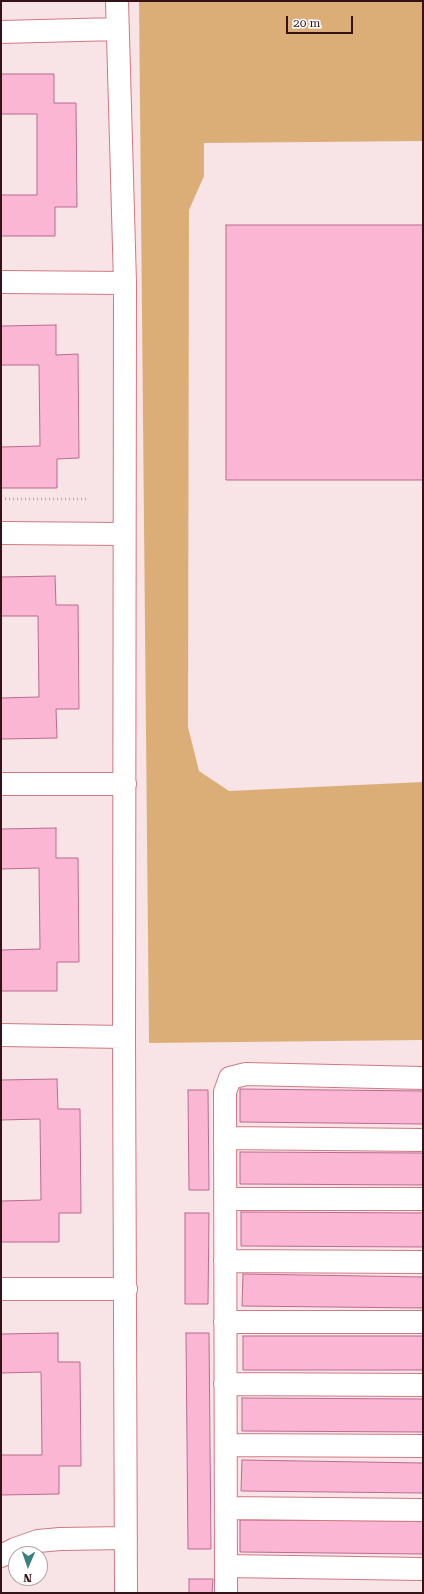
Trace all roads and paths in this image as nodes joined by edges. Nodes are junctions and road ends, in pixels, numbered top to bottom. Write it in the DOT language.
graph roads {
  1 [pos="117,1"];
  2 [pos="117,30"];
  3 [pos="1,32"];
  4 [pos="1,282"];
  5 [pos="125,283"];
  6 [pos="1,499"];
  7 [pos="88,499"];
  8 [pos="1,533"];
  9 [pos="124,534"];
  10 [pos="1,784"];
  11 [pos="125,784"];
  12 [pos="1,1035"];
  13 [pos="124,1036"];
  14 [pos="423,1078"];
  15 [pos="225,1138"];
  16 [pos="423,1140"];
  17 [pos="225,1199"];
  18 [pos="423,1199"];
  19 [pos="225,1261"];
  20 [pos="423,1262"];
  21 [pos="1,1289"];
  22 [pos="126,1289"];
  23 [pos="225,1322"];
  24 [pos="423,1322"];
  25 [pos="226,1384"];
  26 [pos="423,1385"];
  27 [pos="226,1445"];
  28 [pos="423,1446"];
  29 [pos="226,1508"];
  30 [pos="423,1510"];
  31 [pos="126,1538"];
  32 [pos="1,1556"];
  33 [pos="226,1566"];
  34 [pos="423,1569"];
  35 [pos="126,1593"];
  36 [pos="226,1593"];
  1 -- 2 [label="street"];
  2 -- 3 [label="street"];
  2 -- 5 [label="street"];
  4 -- 5 [label="street"];
  5 -- 9 [label="street"];
  6 -- 7 [label="path"];
  8 -- 9 [label="street"];
  9 -- 11 [label="street"];
  10 -- 11 [label="street"];
  11 -- 13 [label="street"];
  12 -- 13 [label="street"];
  13 -- 22 [label="street"];
  14 -- 15 [label="street"];
  15 -- 16 [label="street"];
  15 -- 17 [label="street"];
  17 -- 18 [label="street"];
  17 -- 19 [label="street"];
  19 -- 20 [label="street"];
  19 -- 23 [label="street"];
  21 -- 22 [label="street"];
  22 -- 31 [label="street"];
  23 -- 24 [label="street"];
  23 -- 25 [label="street"];
  25 -- 26 [label="street"];
  25 -- 27 [label="street"];
  27 -- 28 [label="street"];
  27 -- 29 [label="street"];
  29 -- 30 [label="street"];
  29 -- 33 [label="street"];
  31 -- 32 [label="street"];
  31 -- 35 [label="street"];
  33 -- 34 [label="street"];
  33 -- 36 [label="street"];
}
